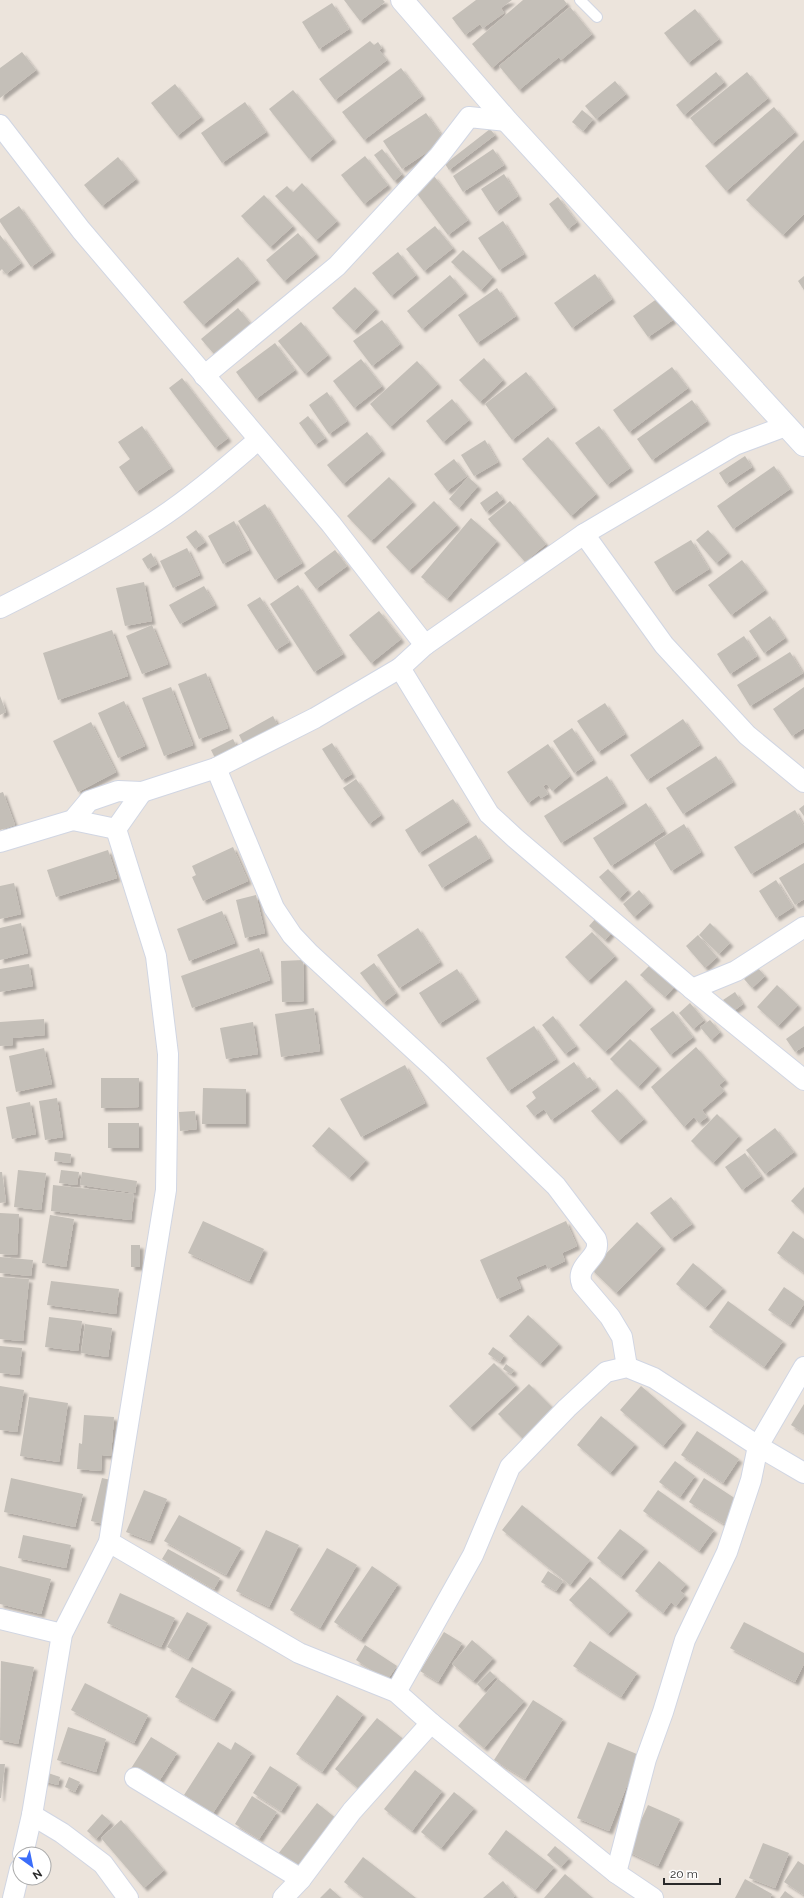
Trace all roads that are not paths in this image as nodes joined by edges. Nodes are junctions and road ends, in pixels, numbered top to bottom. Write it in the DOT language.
graph roads {
  1 [pos="402,0"];
  2 [pos="580,0"];
  3 [pos="597,16"];
  4 [pos="507,121"];
  5 [pos="0,125"];
  6 [pos="204,376"];
  7 [pos="786,426"];
  8 [pos="258,440"];
  9 [pos="804,445"];
  10 [pos="584,534"];
  11 [pos="0,608"];
  12 [pos="425,645"];
  13 [pos="400,668"];
  14 [pos="216,768"];
  15 [pos="804,782"];
  16 [pos="142,792"];
  17 [pos="73,820"];
  18 [pos="116,829"];
  19 [pos="0,842"];
  20 [pos="804,927"];
  21 [pos="692,989"];
  22 [pos="804,1080"];
  23 [pos="627,1367"];
  24 [pos="804,1367"];
  25 [pos="758,1446"];
  26 [pos="804,1473"];
  27 [pos="109,1542"];
  28 [pos="0,1619"];
  29 [pos="62,1634"];
  30 [pos="396,1692"];
  31 [pos="431,1723"];
  32 [pos="135,1778"];
  33 [pos="32,1816"];
  34 [pos="25,1846"];
  35 [pos="616,1873"];
  36 [pos="301,1879"];
  37 [pos="16,1886"];
  38 [pos="14,1898"];
  39 [pos="128,1898"];
  40 [pos="284,1898"];
  41 [pos="653,1898"];
  1 -- 4 [label="street"];
  2 -- 3 [label="lane"];
  4 -- 6 [label="street"];
  4 -- 7 [label="street"];
  5 -- 6 [label="street"];
  6 -- 8 [label="street"];
  7 -- 9 [label="street"];
  7 -- 10 [label="street"];
  8 -- 11 [label="street"];
  8 -- 12 [label="street"];
  10 -- 12 [label="street"];
  10 -- 15 [label="street"];
  12 -- 13 [label="street"];
  13 -- 14 [label="street"];
  13 -- 21 [label="street"];
  14 -- 16 [label="street"];
  14 -- 23 [label="street"];
  16 -- 17 [label="street"];
  16 -- 18 [label="street"];
  17 -- 18 [label="street"];
  17 -- 19 [label="street"];
  18 -- 27 [label="street"];
  20 -- 21 [label="street"];
  21 -- 22 [label="street"];
  23 -- 25 [label="street"];
  23 -- 30 [label="street"];
  24 -- 25 [label="street"];
  25 -- 26 [label="street"];
  25 -- 35 [label="street"];
  27 -- 29 [label="street"];
  27 -- 30 [label="street"];
  28 -- 29 [label="street"];
  29 -- 33 [label="street"];
  30 -- 31 [label="street"];
  31 -- 35 [label="street"];
  31 -- 36 [label="street"];
  32 -- 36 [label="street"];
  33 -- 34 [label="street"];
  33 -- 39 [label="street"];
  35 -- 41 [label="street"];
  36 -- 40 [label="street"];
  37 -- 38 [label="street"];
}
